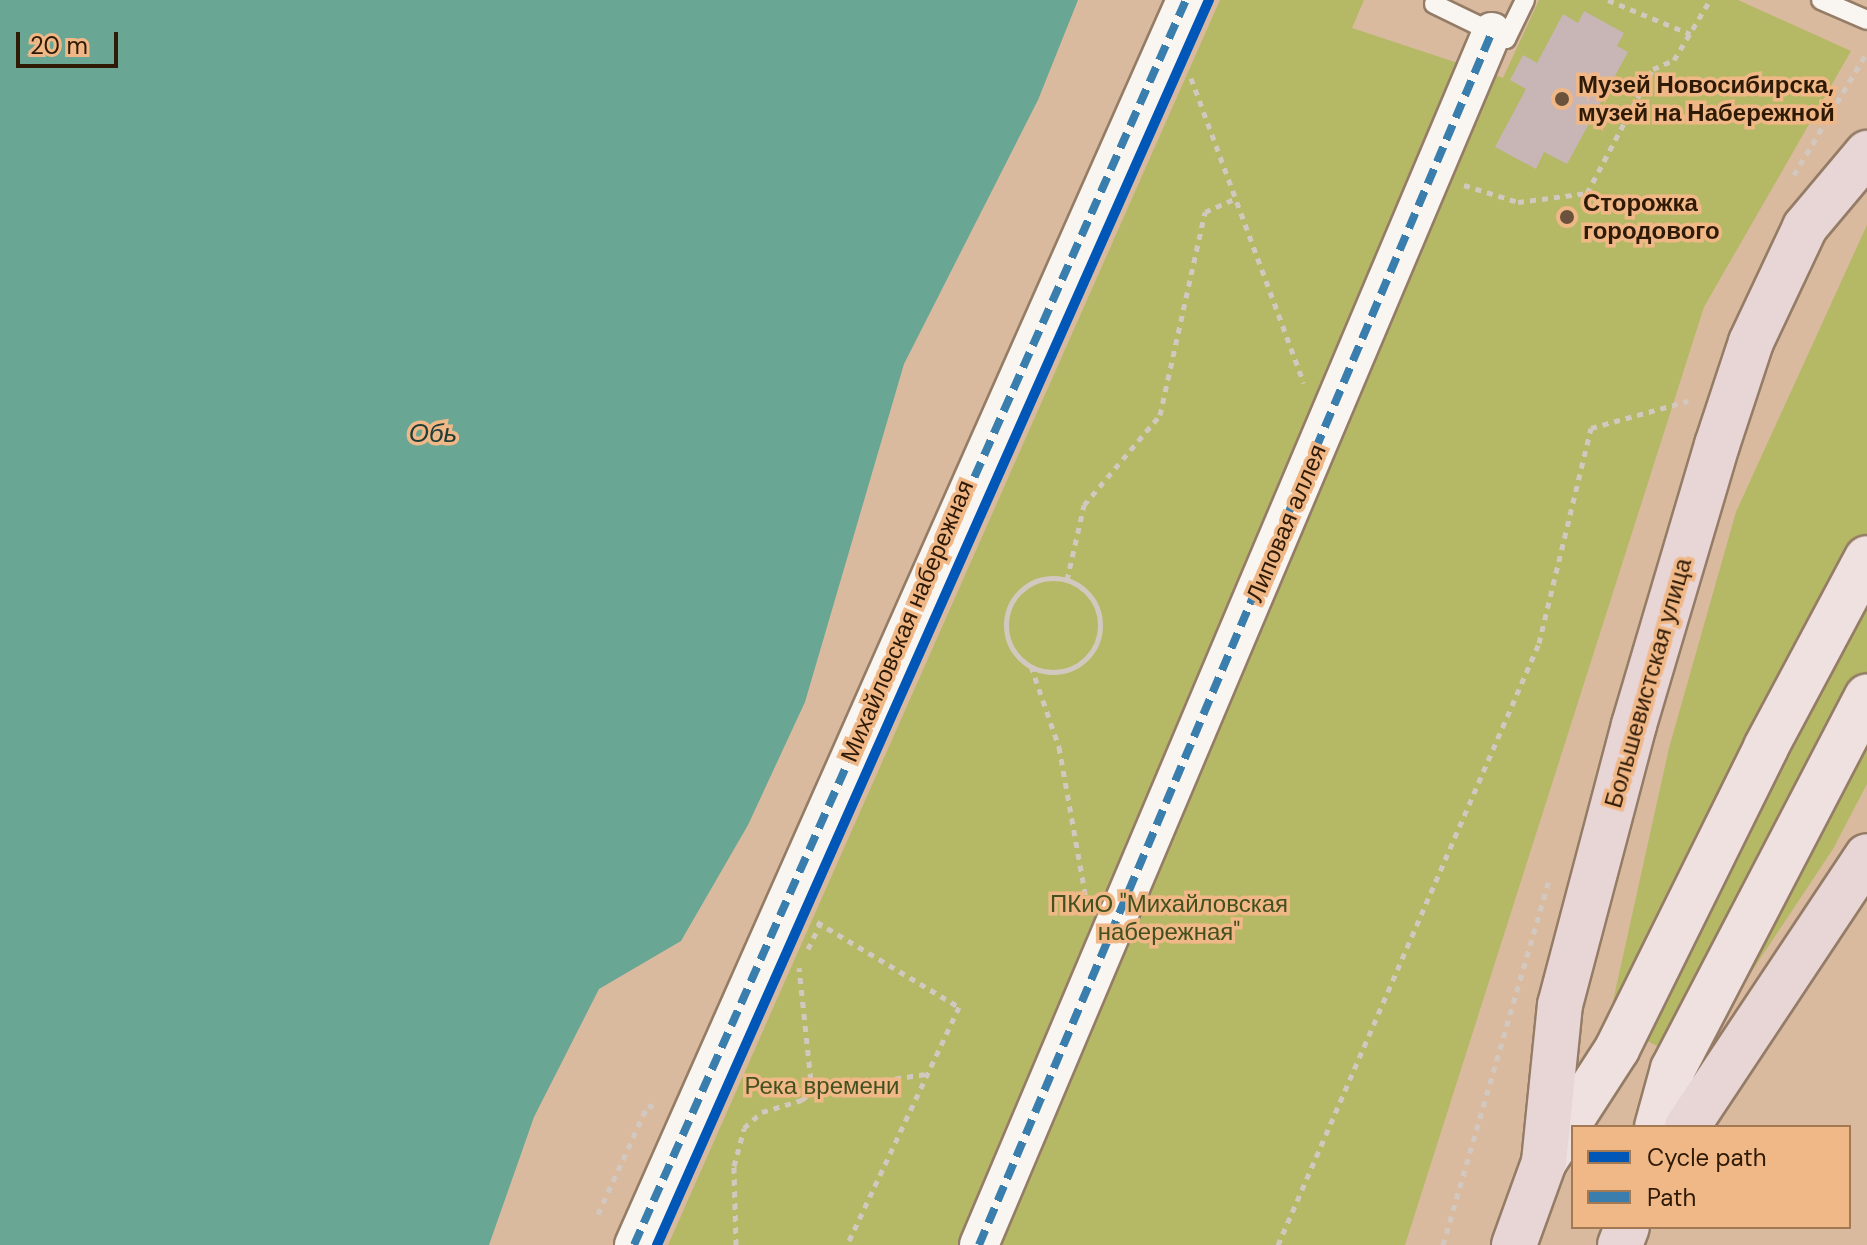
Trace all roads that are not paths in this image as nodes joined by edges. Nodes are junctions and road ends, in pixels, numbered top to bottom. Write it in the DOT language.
graph roads {
  1 [pos="1186,0"];
  2 [pos="1525,0"];
  3 [pos="1821,0"];
  4 [pos="1434,4"];
  5 [pos="1867,20"];
  6 [pos="1492,32"];
  7 [pos="1867,153"];
  8 [pos="1867,558"];
  9 [pos="1867,697"];
  10 [pos="1867,856"];
  11 [pos="1658,1125"];
  12 [pos="1688,1125"];
  13 [pos="1544,1162"];
  14 [pos="634,1245"];
  15 [pos="979,1245"];
  16 [pos="1514,1245"];
  1 -- 14 [label="street, Михайловская набережная"];
  2 -- 6 [label="lane"];
  3 -- 5 [label="lane"];
  4 -- 6 [label="lane"];
  6 -- 15 [label="street, Липовая аллея"];
  7 -- 13 [label="highway, Большевистская улица"];
  8 -- 13 [label="main road"];
  9 -- 11 [label="main road"];
  10 -- 12 [label="highway"];
  13 -- 16 [label="highway, Большевистская улица"];
}
